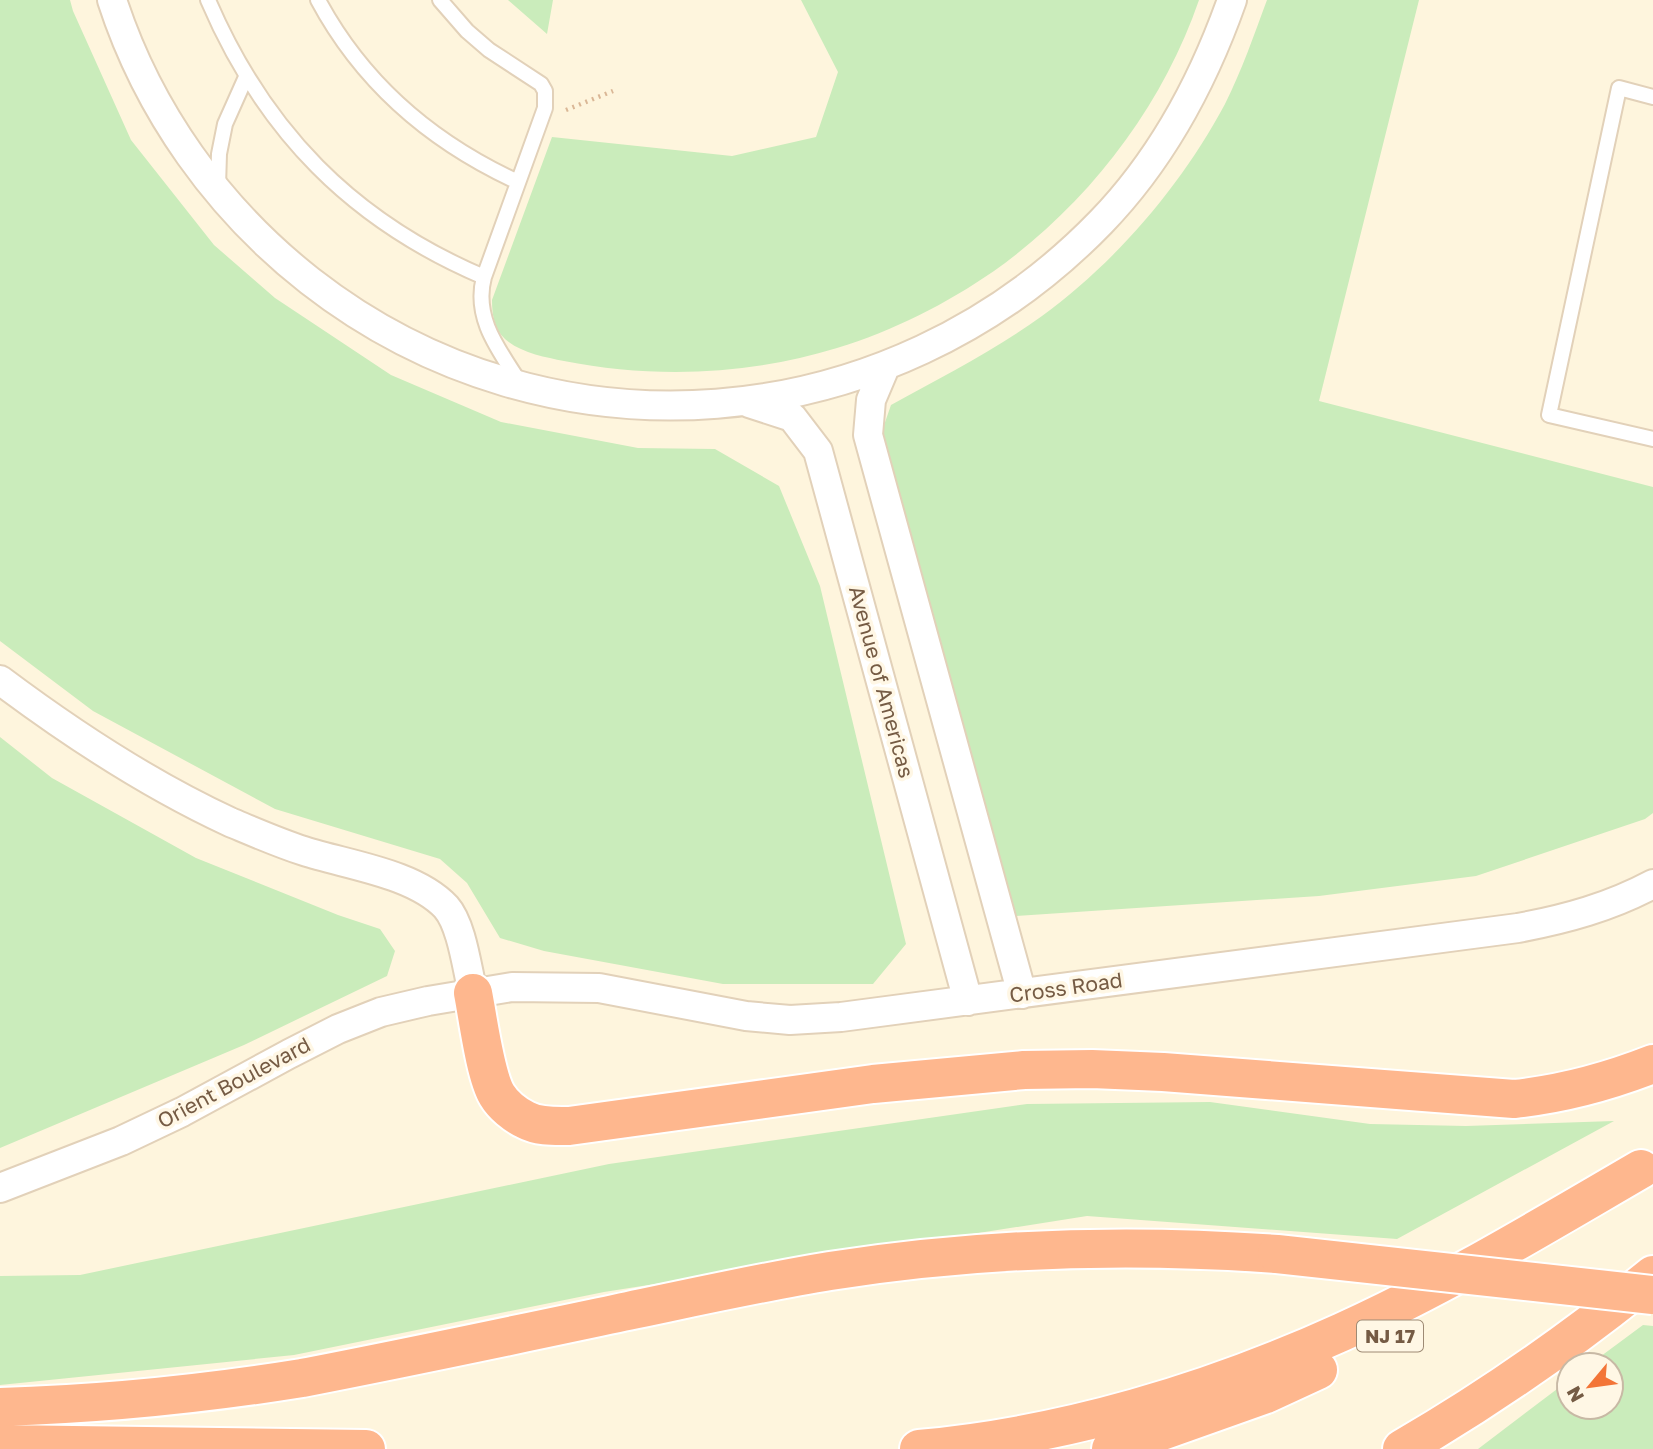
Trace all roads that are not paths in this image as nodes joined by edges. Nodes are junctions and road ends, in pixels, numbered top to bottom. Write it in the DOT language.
graph roads {
  1 [pos="111,0"];
  2 [pos="208,0"];
  3 [pos="318,0"];
  4 [pos="439,0"];
  5 [pos="1232,0"];
  6 [pos="246,77"];
  7 [pos="1653,97"];
  8 [pos="518,182"];
  9 [pos="217,192"];
  10 [pos="484,277"];
  11 [pos="886,367"];
  12 [pos="522,387"];
  13 [pos="747,402"];
  14 [pos="1653,439"];
  15 [pos="0,680"];
  16 [pos="1653,884"];
  17 [pos="473,993"];
  18 [pos="1022,994"];
  19 [pos="968,1001"];
  20 [pos="1653,1064"];
  21 [pos="1647,1164"];
  22 [pos="0,1188"];
  23 [pos="1653,1275"];
  24 [pos="1653,1295"];
  25 [pos="0,1407"];
  26 [pos="0,1444"];
  27 [pos="366,1449"];
  28 [pos="919,1449"];
  29 [pos="1111,1449"];
  30 [pos="1402,1449"];
  1 -- 9 [label="street"];
  2 -- 6 [label="lane"];
  3 -- 8 [label="lane"];
  4 -- 8 [label="lane"];
  5 -- 11 [label="street"];
  6 -- 9 [label="lane"];
  6 -- 10 [label="lane"];
  7 -- 14 [label="lane"];
  8 -- 10 [label="lane"];
  9 -- 12 [label="street"];
  10 -- 12 [label="lane"];
  11 -- 13 [label="street"];
  11 -- 18 [label="street"];
  12 -- 13 [label="street"];
  13 -- 19 [label="street, Avenue of Americas"];
  15 -- 17 [label="street"];
  16 -- 18 [label="street, Cross Road"];
  17 -- 19 [label="street, Cross Road"];
  17 -- 20 [label="highway"];
  17 -- 22 [label="street, Orient Boulevard"];
  18 -- 19 [label="street, Cross Road"];
  21 -- 28 [label="highway"];
  21 -- 29 [label="highway, NJ 17"];
  23 -- 30 [label="highway"];
  24 -- 25 [label="highway, bridge"];
  26 -- 27 [label="highway"];
}
